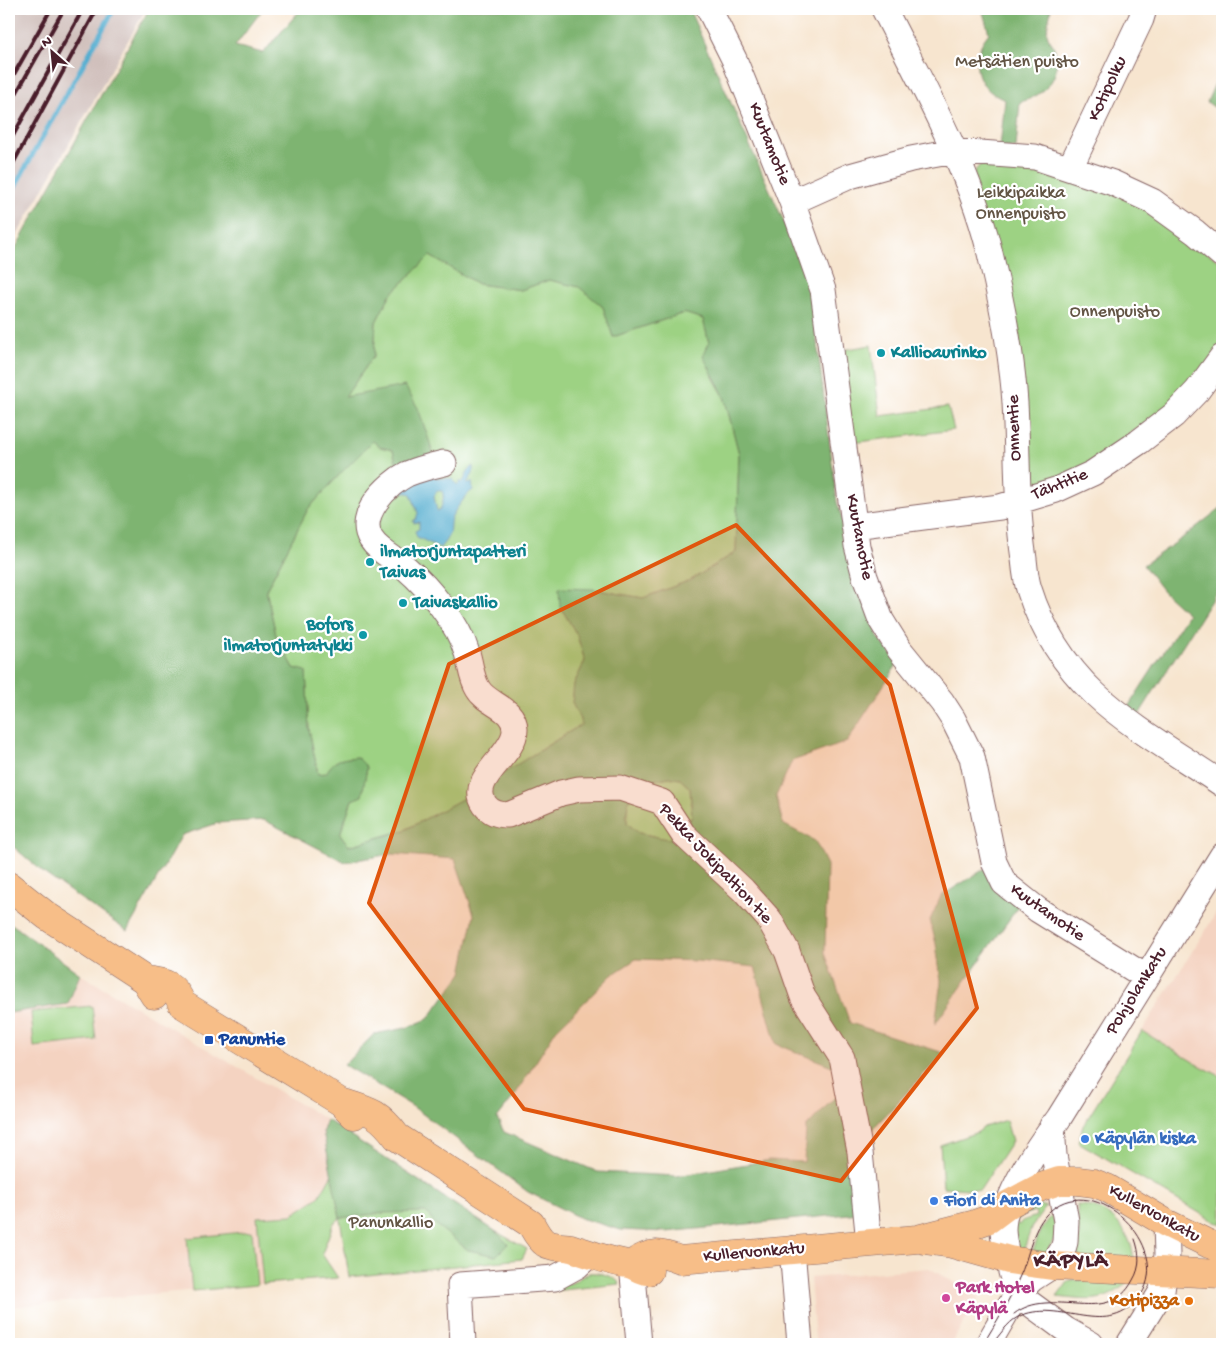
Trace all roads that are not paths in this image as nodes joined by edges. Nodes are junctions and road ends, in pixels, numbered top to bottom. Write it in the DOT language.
graph roads {
  1 [pos="710,9"];
  2 [pos="884,9"];
  3 [pos="1144,9"];
  4 [pos="954,151"];
  5 [pos="1070,168"];
  6 [pos="792,202"];
  7 [pos="1222,255"];
  8 [pos="1222,357"];
  9 [pos="444,463"];
  10 [pos="1018,502"];
  11 [pos="854,526"];
  12 [pos="1222,784"];
  13 [pos="1222,856"];
  14 [pos="9,886"];
  15 [pos="1146,977"];
  16 [pos="1052,1126"];
  17 [pos="1059,1181"];
  18 [pos="1009,1204"];
  19 [pos="1166,1223"];
  20 [pos="917,1239"];
  21 [pos="869,1242"];
  22 [pos="1222,1248"];
  23 [pos="792,1249"];
  24 [pos="579,1251"];
  25 [pos="1009,1260"];
  26 [pos="632,1264"];
  27 [pos="1052,1266"];
  28 [pos="1166,1272"];
  29 [pos="1222,1274"];
  30 [pos="1017,1294"];
  31 [pos="463,1344"];
  32 [pos="639,1344"];
  33 [pos="800,1344"];
  34 [pos="988,1344"];
  35 [pos="1091,1344"];
  36 [pos="1129,1344"];
  1 -- 6 [label="street, Kuutamotie"];
  2 -- 4 [label="street, Onnentie"];
  3 -- 5 [label="street, Kotipolku"];
  4 -- 5 [label="street"];
  4 -- 6 [label="street"];
  4 -- 10 [label="street, Onnentie"];
  5 -- 7 [label="street"];
  6 -- 11 [label="street, Kuutamotie"];
  8 -- 10 [label="street, Tähtitie"];
  9 -- 21 [label="street, Pekka Jokipaltion tie"];
  10 -- 11 [label="street, Tähtitie"];
  10 -- 12 [label="street, Onnentie"];
  11 -- 15 [label="street, Kuutamotie"];
  13 -- 15 [label="street, Pohjolankatu"];
  14 -- 24 [label="main road"];
  15 -- 16 [label="street, Pohjolankatu"];
  16 -- 17 [label="street"];
  16 -- 18 [label="street, Pohjolankatu"];
  17 -- 18 [label="main road, Kullervonkatu"];
  17 -- 19 [label="main road, Kullervonkatu"];
  17 -- 27 [label="street"];
  18 -- 20 [label="main road, Kullervonkatu"];
  18 -- 25 [label="street, Pohjolankatu"];
  19 -- 22 [label="main road, Kullervonkatu"];
  19 -- 28 [label="street"];
  20 -- 21 [label="main road, Kullervonkatu"];
  20 -- 25 [label="main road, Kullervonkatu"];
  21 -- 23 [label="main road, Kullervonkatu"];
  23 -- 26 [label="main road, Kullervonkatu"];
  23 -- 33 [label="street"];
  24 -- 26 [label="main road"];
  24 -- 31 [label="street"];
  25 -- 27 [label="main road, Kullervonkatu"];
  25 -- 30 [label="street, Pohjolankatu"];
  26 -- 32 [label="street"];
  27 -- 28 [label="main road, Kullervonkatu"];
  27 -- 30 [label="street"];
  28 -- 29 [label="main road, Kullervonkatu"];
  28 -- 36 [label="street"];
  30 -- 34 [label="street"];
  30 -- 35 [label="street"];
}
